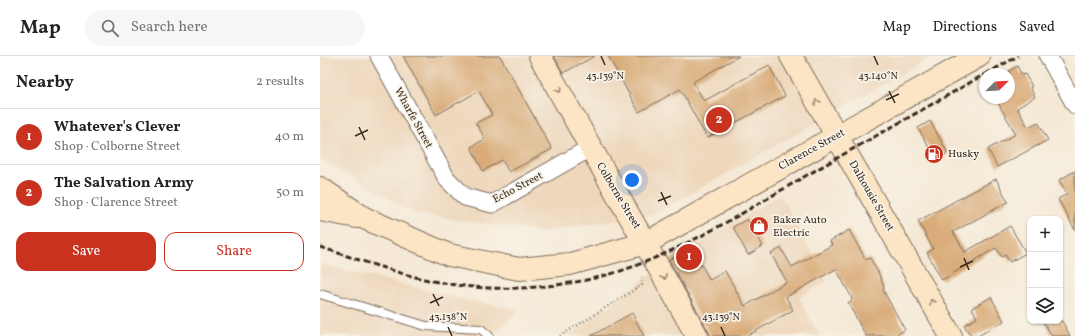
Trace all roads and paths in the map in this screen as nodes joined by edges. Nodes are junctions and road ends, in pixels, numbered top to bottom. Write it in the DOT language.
graph roads {
  1 [pos="379,56"];
  2 [pos="540,56"];
  3 [pos="791,56"];
  4 [pos="979,56"];
  5 [pos="1048,56"];
  6 [pos="1075,105"];
  7 [pos="836,136"];
  8 [pos="590,148"];
  9 [pos="447,179"];
  10 [pos="320,188"];
  11 [pos="320,210"];
  12 [pos="364,218"];
  13 [pos="646,242"];
  14 [pos="643,270"];
  15 [pos="320,294"];
  16 [pos="489,336"];
  17 [pos="560,336"];
  18 [pos="697,336"];
  19 [pos="951,336"];
  1 -- 9 [label="street, Wharfe Street"];
  2 -- 8 [label="main road, Colborne Street, one-way"];
  7 -- 3 [label="main road, Dalhousie Street, one-way"];
  4 -- 7 [label="main road, Clarence Street"];
  5 -- 6 [label="street"];
  7 -- 13 [label="main road, Clarence Street"];
  19 -- 7 [label="main road, Dalhousie Street, one-way"];
  8 -- 9 [label="street, Echo Street"];
  8 -- 13 [label="main road, Colborne Street"];
  10 -- 12 [label="main road"];
  11 -- 12 [label="main road"];
  12 -- 13 [label="main road, Clarence Street"];
  13 -- 18 [label="main road, Colborne Street, one-way"];
  14 -- 17 [label="path"];
  15 -- 16 [label="lane"];
}
